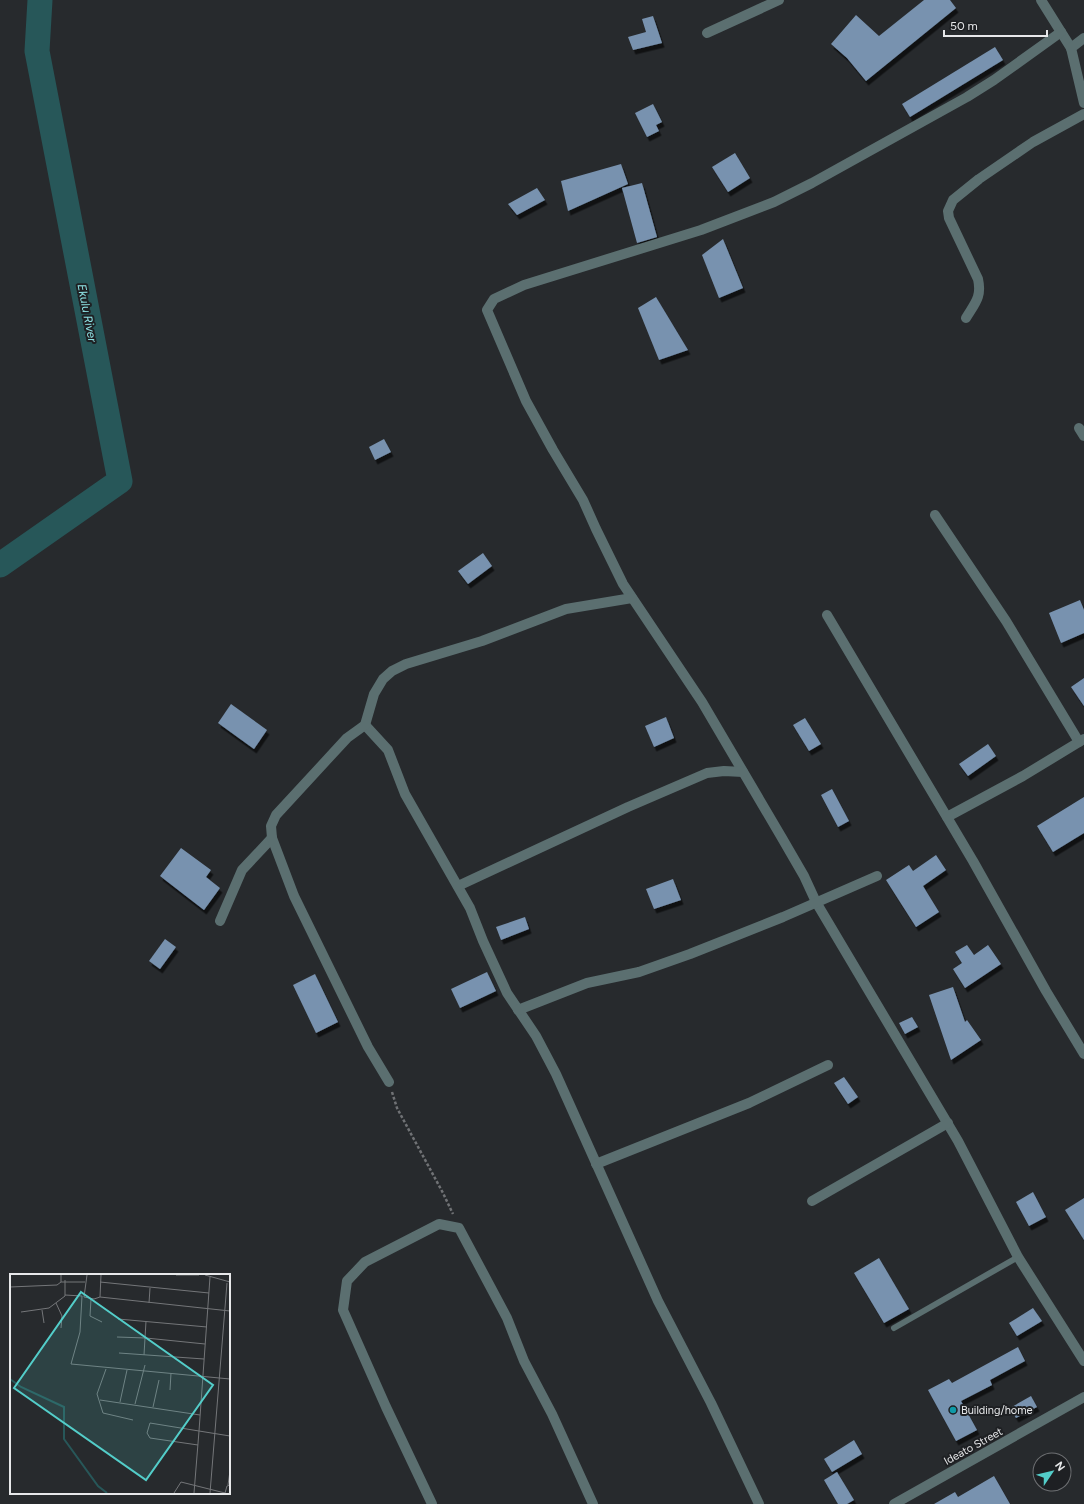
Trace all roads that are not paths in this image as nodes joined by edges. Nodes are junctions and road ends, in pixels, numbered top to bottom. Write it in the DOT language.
graph roads {
  1 [pos="779,0"];
  2 [pos="1041,0"];
  3 [pos="1060,32"];
  4 [pos="707,34"];
  5 [pos="1084,38"];
  6 [pos="1071,48"];
  7 [pos="1084,103"];
  8 [pos="1084,114"];
  9 [pos="966,318"];
  10 [pos="935,515"];
  11 [pos="632,598"];
  12 [pos="827,615"];
  13 [pos="365,725"];
  14 [pos="1081,740"];
  15 [pos="743,772"];
  16 [pos="947,817"];
  17 [pos="272,838"];
  18 [pos="876,876"];
  19 [pos="458,886"];
  20 [pos="816,902"];
  21 [pos="220,920"];
  22 [pos="518,1010"];
  23 [pos="1084,1054"];
  24 [pos="828,1065"];
  25 [pos="389,1082"];
  26 [pos="948,1124"];
  27 [pos="596,1164"];
  28 [pos="812,1201"];
  29 [pos="1018,1257"];
  30 [pos="894,1328"];
  31 [pos="1084,1361"];
  32 [pos="1084,1397"];
  33 [pos="432,1504"];
  34 [pos="593,1504"];
  35 [pos="759,1504"];
  36 [pos="894,1504"];
  1 -- 4 [label="street"];
  2 -- 3 [label="street"];
  3 -- 6 [label="street"];
  3 -- 11 [label="street"];
  5 -- 6 [label="street"];
  6 -- 7 [label="street"];
  8 -- 9 [label="street"];
  10 -- 14 [label="street"];
  11 -- 13 [label="street"];
  11 -- 15 [label="street"];
  12 -- 16 [label="street"];
  13 -- 17 [label="street"];
  13 -- 19 [label="street"];
  14 -- 16 [label="street"];
  15 -- 19 [label="street"];
  15 -- 20 [label="street"];
  16 -- 23 [label="street"];
  17 -- 21 [label="street"];
  17 -- 25 [label="street"];
  18 -- 20 [label="street"];
  19 -- 22 [label="street"];
  20 -- 22 [label="street"];
  20 -- 26 [label="street"];
  22 -- 27 [label="street"];
  24 -- 27 [label="street"];
  26 -- 28 [label="street"];
  26 -- 29 [label="street"];
  27 -- 35 [label="street"];
  29 -- 30 [label="lane"];
  29 -- 31 [label="street"];
  32 -- 36 [label="street, Ideato Street"];
  33 -- 34 [label="street"];
}
